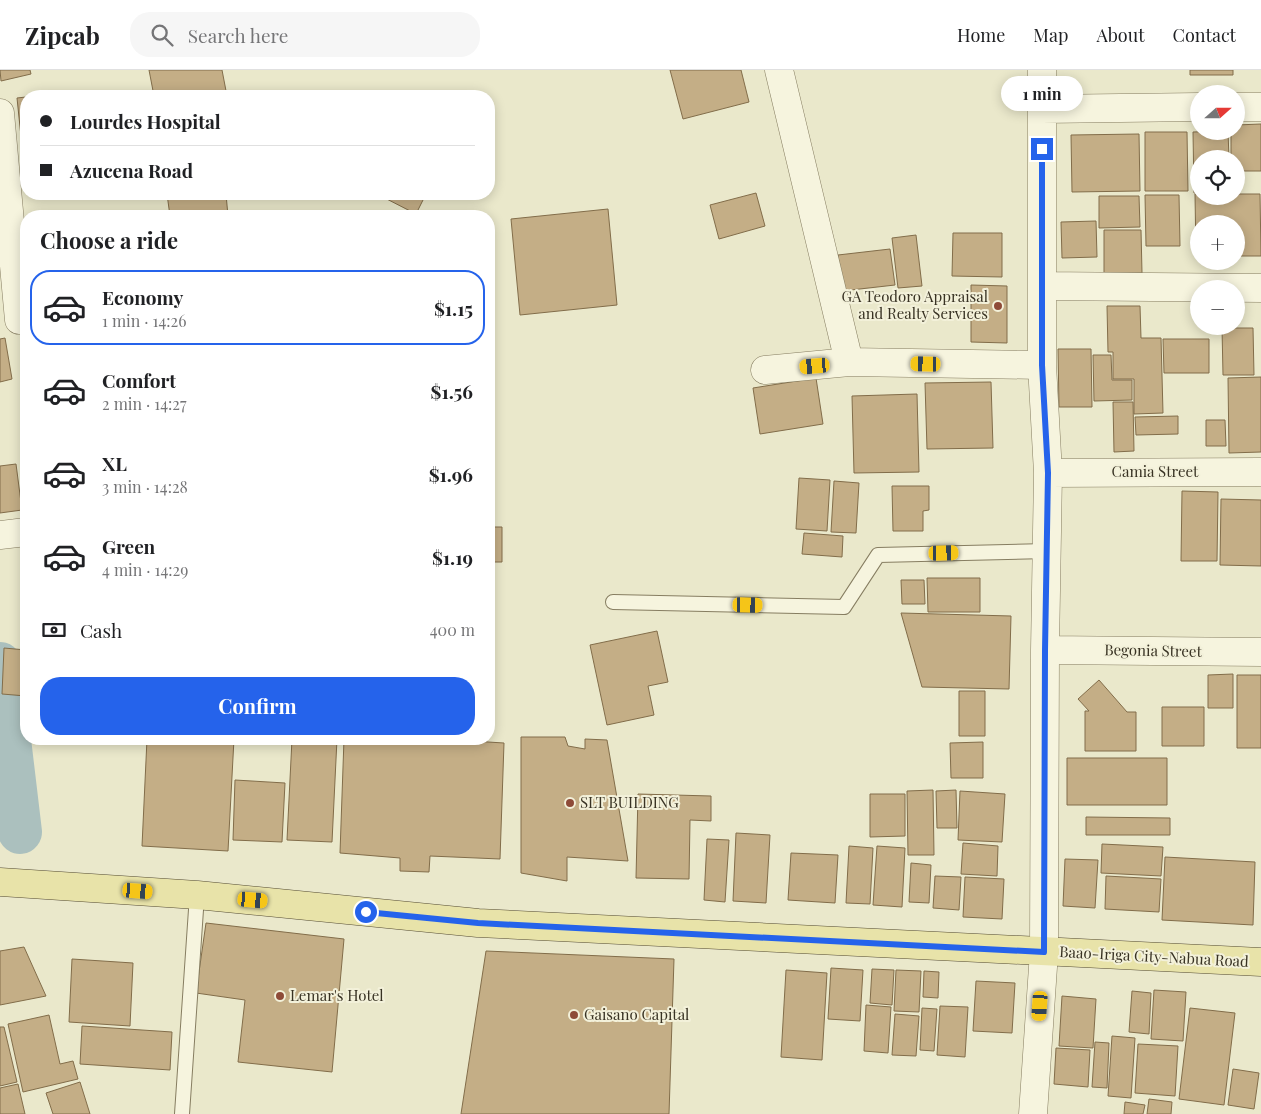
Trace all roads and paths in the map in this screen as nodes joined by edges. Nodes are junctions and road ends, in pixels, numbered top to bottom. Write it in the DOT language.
graph roads {
  1 [pos="779,70"];
  2 [pos="1042,70"];
  3 [pos="1261,106"];
  4 [pos="1190,107"];
  5 [pos="1245,107"];
  6 [pos="1042,109"];
  7 [pos="0,113"];
  8 [pos="1042,286"];
  9 [pos="1261,288"];
  10 [pos="20,320"];
  11 [pos="849,362"];
  12 [pos="1042,365"];
  13 [pos="765,370"];
  14 [pos="1261,472"];
  15 [pos="1048,473"];
  16 [pos="20,533"];
  17 [pos="0,535"];
  18 [pos="1047,551"];
  19 [pos="613,602"];
  20 [pos="1045,650"];
  21 [pos="1261,652"];
  22 [pos="0,882"];
  23 [pos="197,895"];
  24 [pos="1044,952"];
  25 [pos="1261,962"];
  26 [pos="182,1114"];
  27 [pos="1033,1114"];
  1 -- 11 [label="street"];
  2 -- 6 [label="street"];
  3 -- 5 [label="street"];
  4 -- 6 [label="street"];
  6 -- 8 [label="street"];
  7 -- 10 [label="street"];
  8 -- 9 [label="street"];
  8 -- 12 [label="street"];
  11 -- 12 [label="street"];
  11 -- 13 [label="street"];
  12 -- 15 [label="street"];
  14 -- 15 [label="street, Camia Street"];
  15 -- 18 [label="street"];
  16 -- 17 [label="street"];
  18 -- 19 [label="lane"];
  18 -- 20 [label="street"];
  20 -- 21 [label="street, Begonia Street"];
  20 -- 24 [label="street"];
  22 -- 23 [label="main road, Baao-Iriga City-Nabua Road"];
  23 -- 24 [label="main road, Baao-Iriga City-Nabua Road"];
  23 -- 26 [label="lane"];
  24 -- 25 [label="main road, Baao-Iriga City-Nabua Road"];
  24 -- 27 [label="street"];
}
